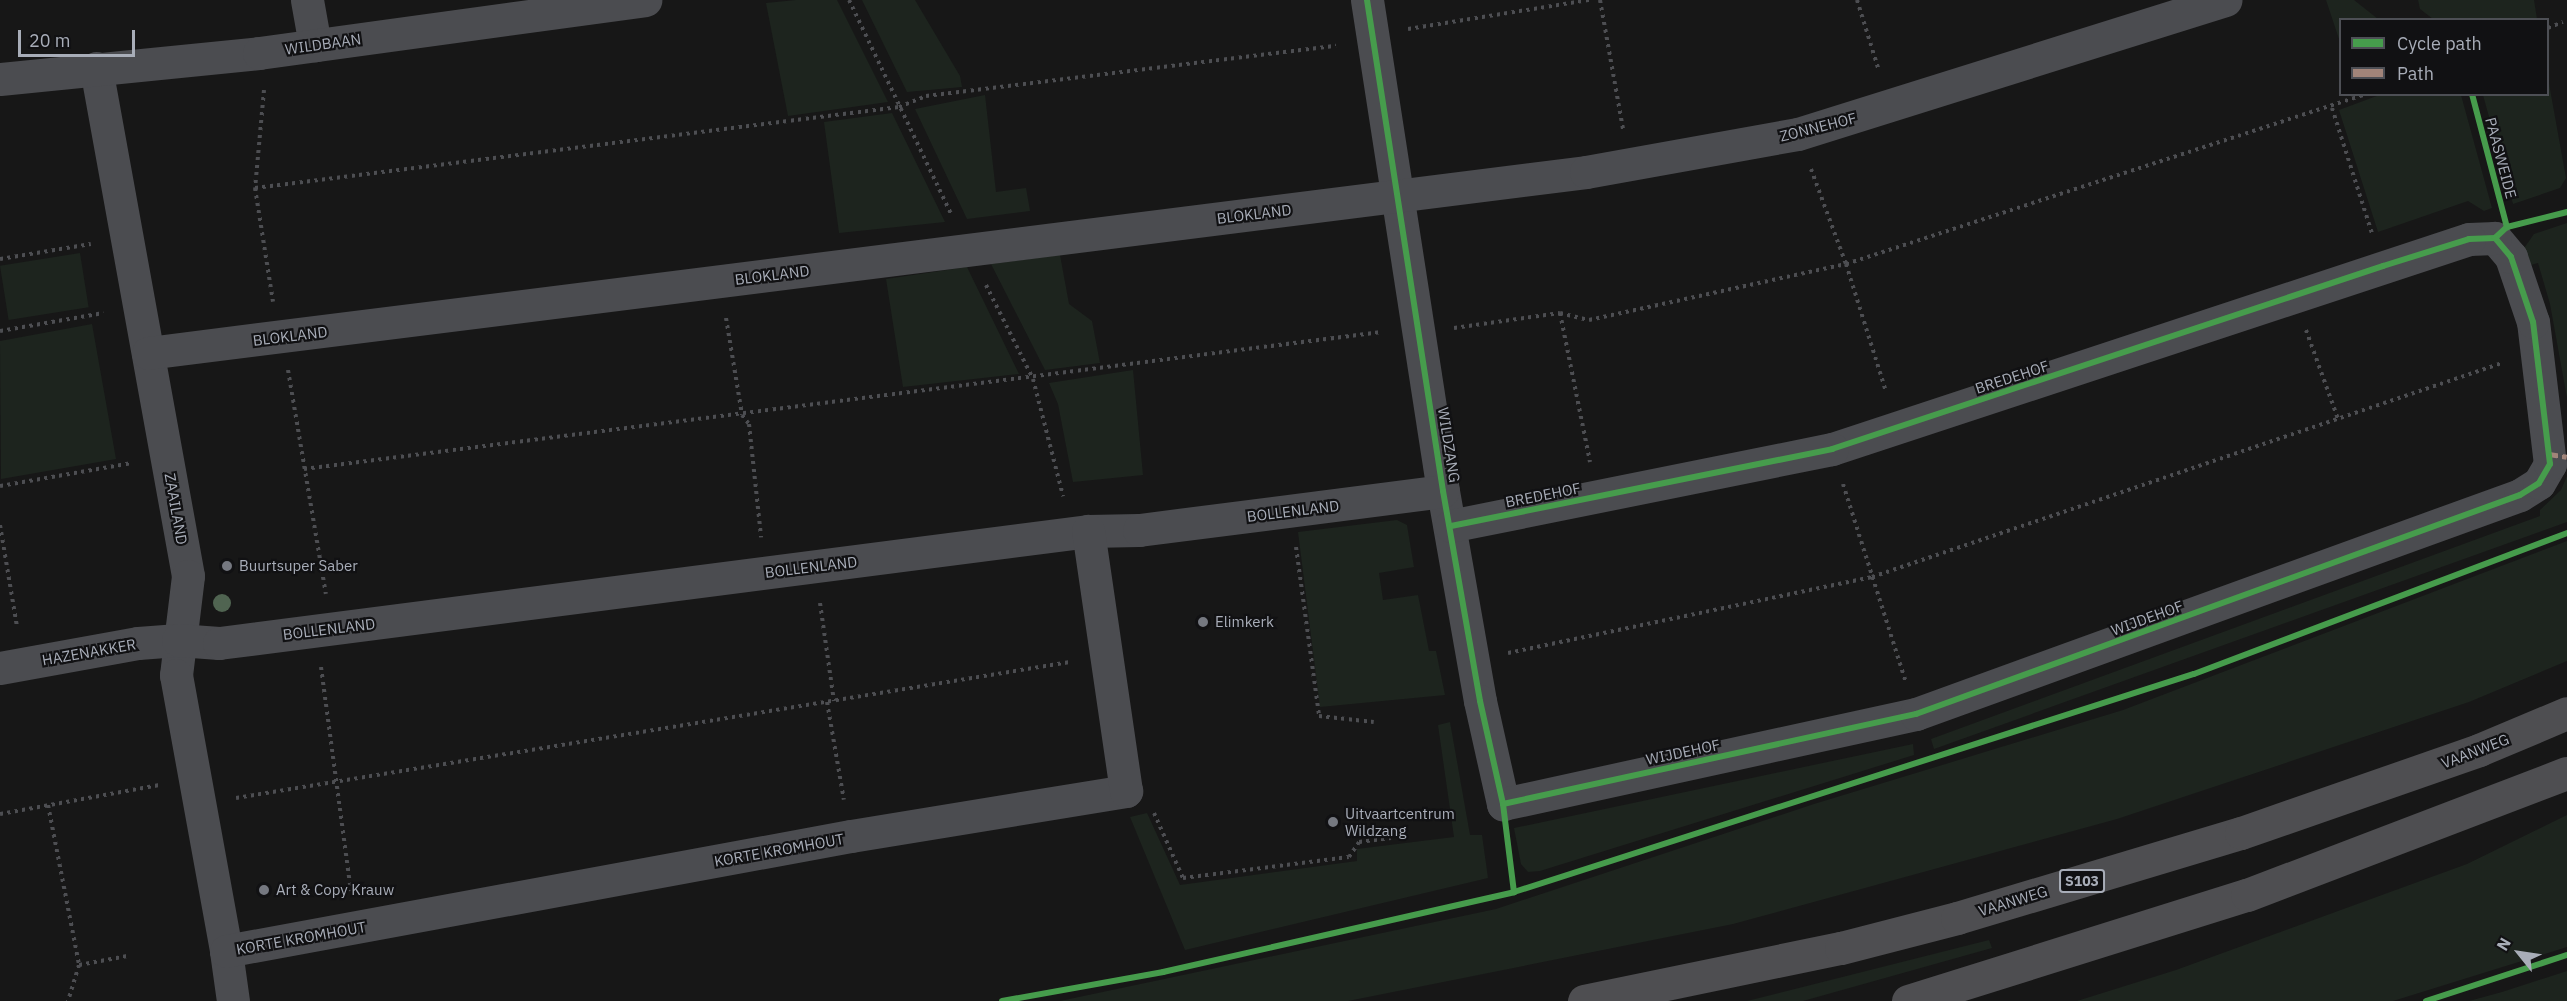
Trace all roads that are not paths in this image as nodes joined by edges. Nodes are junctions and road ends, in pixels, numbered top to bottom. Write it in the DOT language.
graph roads {
  1 [pos="308,0"];
  2 [pos="645,0"];
  3 [pos="1367,0"];
  4 [pos="2226,0"];
  5 [pos="315,45"];
  6 [pos="96,68"];
  7 [pos="0,79"];
  8 [pos="1396,194"];
  9 [pos="2495,238"];
  10 [pos="148,353"];
  11 [pos="1443,491"];
  12 [pos="1451,526"];
  13 [pos="1088,531"];
  14 [pos="178,640"];
  15 [pos="12,666"];
  16 [pos="2567,713"];
  17 [pos="2567,773"];
  18 [pos="1503,804"];
  19 [pos="226,951"];
  20 [pos="233,1001"];
  21 [pos="1584,1001"];
  22 [pos="1908,1001"];
  1 -- 5 [label="street"];
  2 -- 5 [label="street, WILDBAAN"];
  3 -- 8 [label="street, WILDZANG"];
  4 -- 8 [label="street, ZONNEHOF"];
  5 -- 6 [label="street, WILDBAAN"];
  6 -- 7 [label="street, WILDBAAN"];
  6 -- 10 [label="street, ZAAILAND"];
  8 -- 10 [label="street, BLOKLAND"];
  8 -- 11 [label="street, WILDZANG"];
  9 -- 12 [label="street, BREDEHOF"];
  9 -- 18 [label="street, WIJDEHOF"];
  10 -- 14 [label="street, ZAAILAND"];
  11 -- 12 [label="street, WILDZANG"];
  11 -- 13 [label="street, BOLLENLAND"];
  12 -- 18 [label="street, WILDZANG"];
  13 -- 14 [label="street, BOLLENLAND"];
  13 -- 19 [label="street, KORTE KROMHOUT"];
  14 -- 15 [label="street, HAZENAKKER"];
  14 -- 19 [label="street, ZAAILAND"];
  16 -- 21 [label="highway, VAANWEG / S103"];
  17 -- 22 [label="highway"];
  19 -- 20 [label="street, KORTE KROMHOUT"];
}
